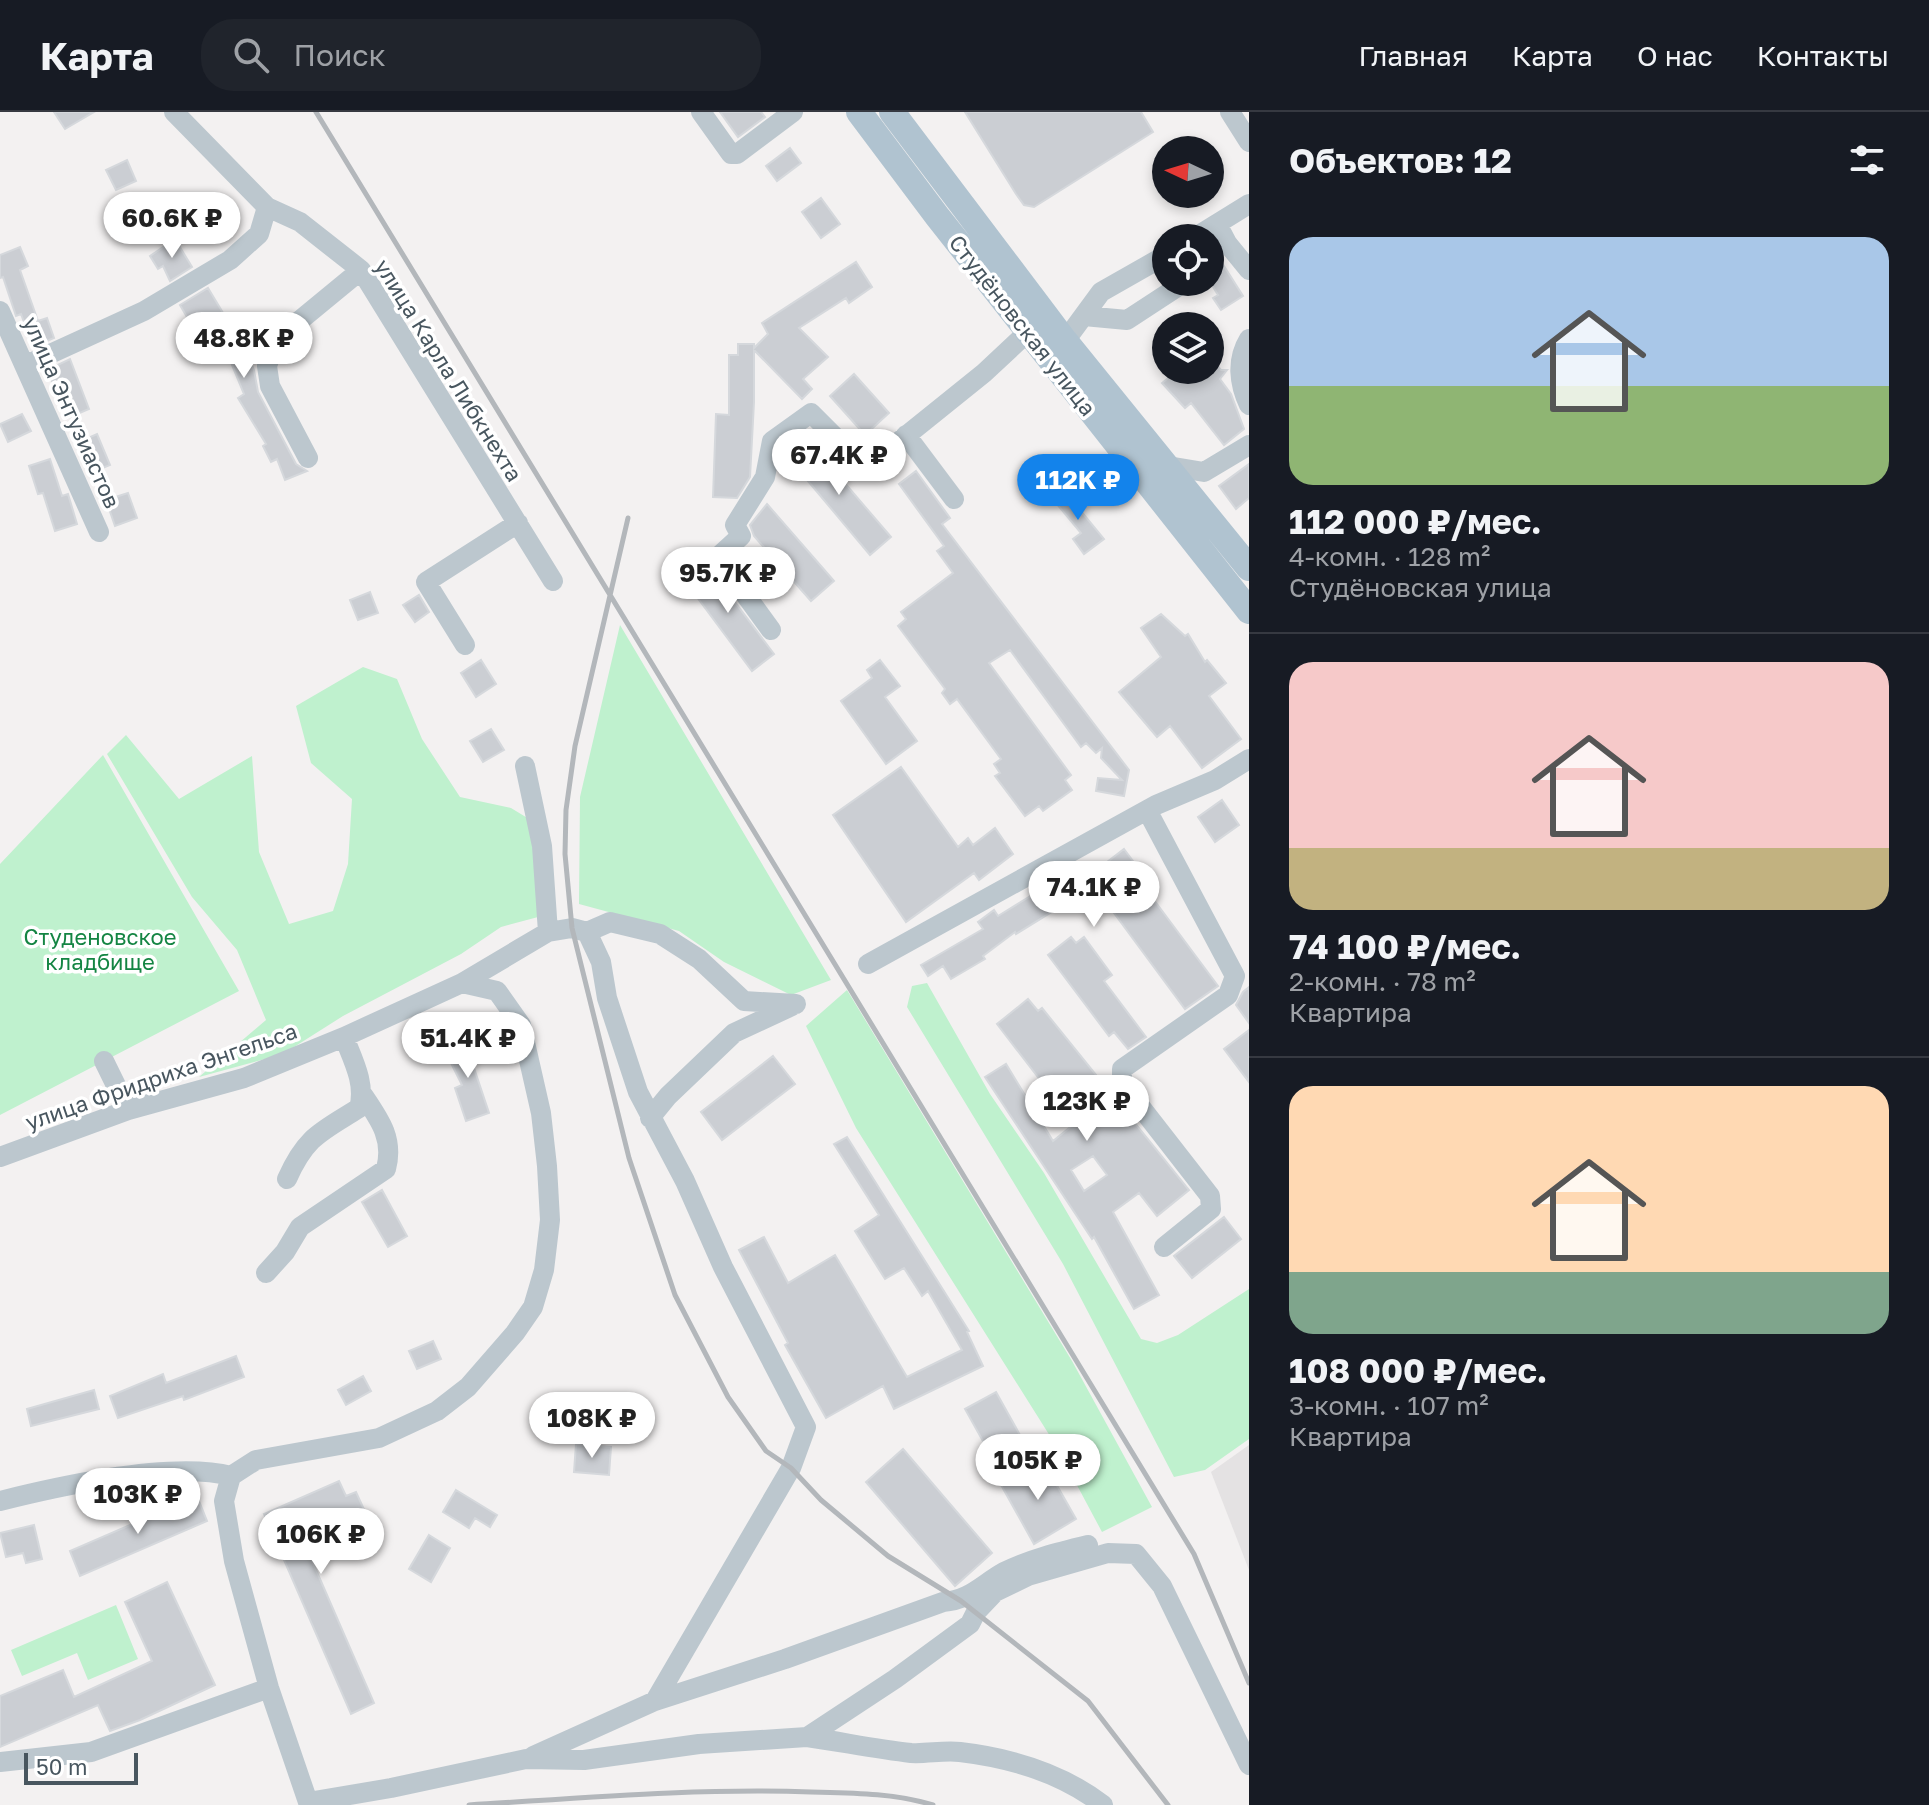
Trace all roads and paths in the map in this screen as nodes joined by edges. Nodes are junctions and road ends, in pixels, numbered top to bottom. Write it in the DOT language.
graph roads {
  1 [pos="174,112"];
  2 [pos="701,112"];
  3 [pos="793,112"];
  4 [pos="859,112"];
  5 [pos="892,112"];
  6 [pos="1230,112"];
  7 [pos="1249,142"];
  8 [pos="1249,204"];
  9 [pos="267,207"];
  10 [pos="1217,224"];
  11 [pos="1224,237"];
  12 [pos="1152,263"];
  13 [pos="361,270"];
  14 [pos="1249,270"];
  15 [pos="1164,296"];
  16 [pos="0,311"];
  17 [pos="1084,316"];
  18 [pos="1029,331"];
  19 [pos="6,336"];
  20 [pos="1249,339"];
  21 [pos="1065,341"];
  22 [pos="26,365"];
  23 [pos="1249,405"];
  24 [pos="906,435"];
  25 [pos="1249,445"];
  26 [pos="308,458"];
  27 [pos="1168,466"];
  28 [pos="954,499"];
  29 [pos="518,523"];
  30 [pos="99,532"];
  31 [pos="1247,558"];
  32 [pos="553,581"];
  33 [pos="1249,611"];
  34 [pos="771,630"];
  35 [pos="465,645"];
  36 [pos="1249,759"];
  37 [pos="525,766"];
  38 [pos="1147,810"];
  39 [pos="548,932"];
  40 [pos="587,932"];
  41 [pos="868,964"];
  42 [pos="462,983"];
  43 [pos="344,1037"];
  44 [pos="104,1061"];
  45 [pos="363,1095"];
  46 [pos="128,1110"];
  47 [pos="650,1118"];
  48 [pos="0,1157"];
  49 [pos="287,1179"];
  50 [pos="1164,1247"];
  51 [pos="266,1273"];
  52 [pos="231,1476"];
  53 [pos="0,1501"];
  54 [pos="1088,1545"];
  55 [pos="269,1688"];
  56 [pos="655,1701"];
  57 [pos="807,1737"];
  58 [pos="526,1759"];
  59 [pos="0,1762"];
  60 [pos="1249,1765"];
  61 [pos="308,1803"];
  62 [pos="1103,1805"];
  1 -- 9 [label="street, улица Карла Либкнехта"];
  2 -- 3 [label="street"];
  4 -- 18 [label="main road, Студёновская улица"];
  5 -- 21 [label="main road, Студёновская улица"];
  6 -- 7 [label="street"];
  8 -- 10 [label="street"];
  9 -- 13 [label="street, улица Карла Либкнехта"];
  9 -- 22 [label="street"];
  11 -- 14 [label="street"];
  12 -- 17 [label="street"];
  13 -- 26 [label="street"];
  13 -- 29 [label="street, улица Карла Либкнехта"];
  15 -- 17 [label="street"];
  16 -- 19 [label="street, улица Энтузиастов"];
  17 -- 21 [label="street"];
  18 -- 24 [label="street"];
  18 -- 33 [label="main road, Студёновская улица"];
  19 -- 22 [label="street, улица Энтузиастов"];
  20 -- 23 [label="street"];
  21 -- 27 [label="main road, Студёновская улица"];
  22 -- 30 [label="street, улица Энтузиастов"];
  24 -- 28 [label="street"];
  24 -- 34 [label="street"];
  25 -- 27 [label="street"];
  27 -- 31 [label="main road, Студёновская улица"];
  29 -- 32 [label="street, улица Карла Либкнехта"];
  29 -- 35 [label="street"];
  36 -- 38 [label="street"];
  37 -- 39 [label="street"];
  38 -- 41 [label="street"];
  38 -- 50 [label="street"];
  39 -- 40 [label="street"];
  39 -- 42 [label="street, улица Фридриха Энгельса"];
  40 -- 47 [label="street"];
  40 -- 47 [label="street"];
  42 -- 43 [label="street, улица Фридриха Энгельса"];
  42 -- 52 [label="street"];
  43 -- 45 [label="street"];
  43 -- 46 [label="street, улица Фридриха Энгельса"];
  44 -- 46 [label="street"];
  45 -- 49 [label="street"];
  45 -- 51 [label="street"];
  46 -- 48 [label="street, улица Фридриха Энгельса"];
  47 -- 56 [label="street"];
  52 -- 53 [label="street"];
  52 -- 55 [label="street"];
  54 -- 56 [label="street"];
  55 -- 59 [label="street"];
  55 -- 61 [label="street"];
  56 -- 58 [label="street"];
  57 -- 58 [label="street"];
  57 -- 60 [label="street"];
  57 -- 62 [label="street"];
  58 -- 61 [label="street"];
}
